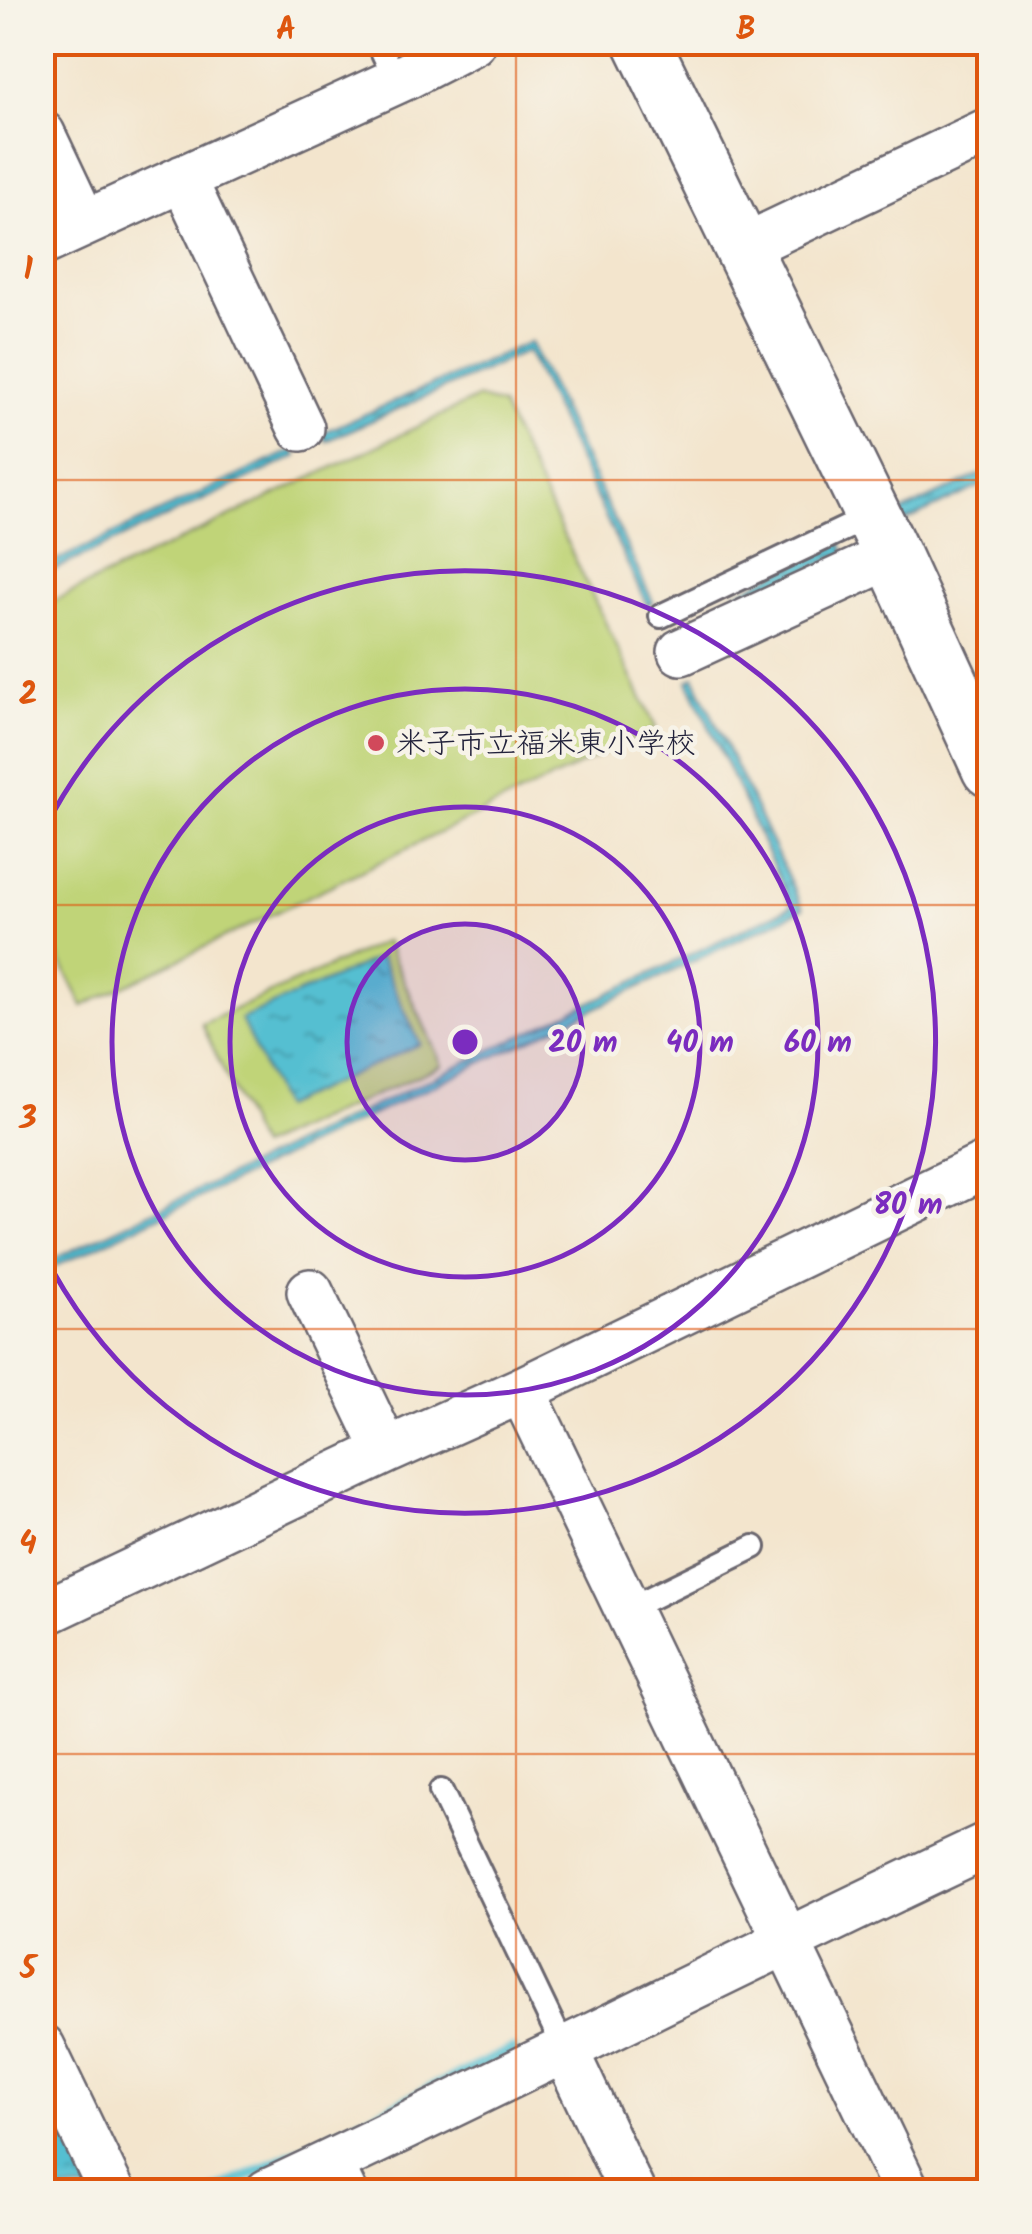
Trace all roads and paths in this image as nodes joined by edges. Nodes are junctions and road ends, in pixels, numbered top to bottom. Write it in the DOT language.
graph roads {
  1 [pos="473,42"];
  2 [pos="642,42"];
  3 [pos="387,62"];
  4 [pos="990,130"];
  5 [pos="42,134"];
  6 [pos="183,178"];
  7 [pos="84,223"];
  8 [pos="42,242"];
  9 [pos="742,248"];
  10 [pos="301,428"];
  11 [pos="883,537"];
  12 [pos="671,634"];
  13 [pos="990,769"];
  14 [pos="990,1162"];
  15 [pos="310,1292"];
  16 [pos="522,1390"];
  17 [pos="386,1451"];
  18 [pos="754,1547"];
  19 [pos="628,1609"];
  20 [pos="42,1614"];
  21 [pos="441,1791"];
  22 [pos="990,1844"];
  23 [pos="788,1939"];
  24 [pos="42,2046"];
  25 [pos="564,2048"];
  26 [pos="348,2175"];
  27 [pos="112,2192"];
  28 [pos="268,2192"];
  29 [pos="632,2192"];
  30 [pos="907,2192"];
  1 -- 3 [label="street"];
  2 -- 9 [label="street"];
  3 -- 6 [label="street"];
  4 -- 9 [label="street"];
  5 -- 7 [label="street"];
  6 -- 7 [label="street"];
  6 -- 10 [label="street"];
  7 -- 8 [label="street"];
  9 -- 11 [label="street"];
  11 -- 12 [label="street"];
  11 -- 13 [label="street"];
  14 -- 16 [label="street"];
  15 -- 17 [label="street"];
  16 -- 17 [label="street"];
  16 -- 19 [label="street"];
  17 -- 20 [label="street"];
  18 -- 19 [label="lane"];
  19 -- 23 [label="street"];
  21 -- 25 [label="lane"];
  22 -- 23 [label="street"];
  23 -- 25 [label="street"];
  23 -- 30 [label="street"];
  24 -- 27 [label="street"];
  25 -- 26 [label="street"];
  25 -- 29 [label="street"];
  26 -- 28 [label="street"];
}
